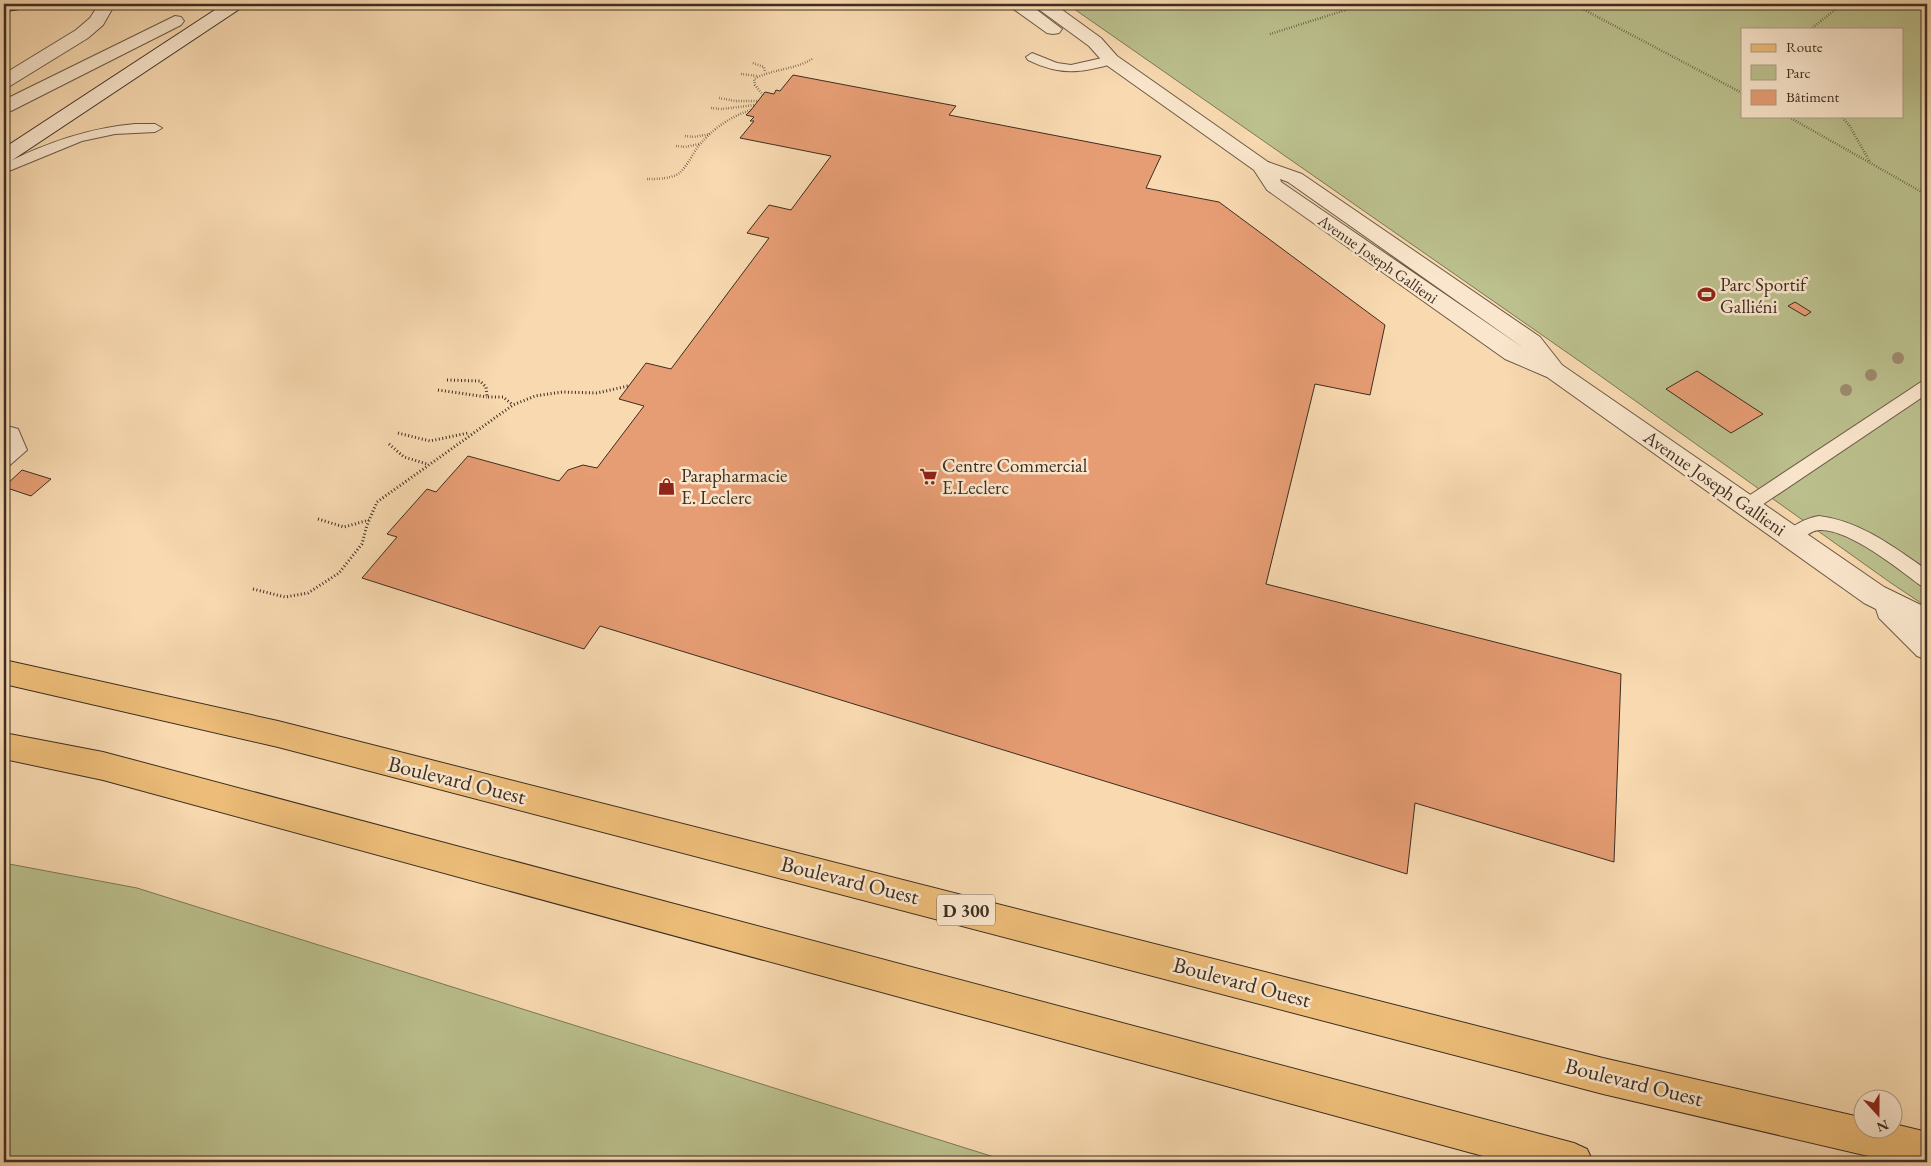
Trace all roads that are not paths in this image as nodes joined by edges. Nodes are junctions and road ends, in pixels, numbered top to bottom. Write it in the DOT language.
graph roads {
  1 [pos="107,4"];
  2 [pos="235,4"];
  3 [pos="1018,4"];
  4 [pos="1042,4"];
  5 [pos="1032,57"];
  6 [pos="1111,60"];
  7 [pos="4,82"];
  8 [pos="53,102"];
  9 [pos="4,107"];
  10 [pos="155,128"];
  11 [pos="4,157"];
  12 [pos="4,169"];
  13 [pos="1927,386"];
  14 [pos="4,431"];
  15 [pos="4,461"];
  16 [pos="1747,506"];
  17 [pos="1792,537"];
  18 [pos="1927,580"];
  19 [pos="1874,595"];
  20 [pos="1927,621"];
  21 [pos="1927,648"];
  22 [pos="4,672"];
  23 [pos="4,746"];
  24 [pos="1927,1151"];
  25 [pos="1574,1162"];
  1 -- 7 [label="street"];
  2 -- 11 [label="street"];
  3 -- 6 [label="street, Avenue Joseph Gallieni"];
  4 -- 6 [label="street, Avenue Joseph Gallieni"];
  5 -- 6 [label="lane"];
  6 -- 16 [label="street, Avenue Joseph Gallieni"];
  8 -- 9 [label="street"];
  10 -- 12 [label="lane"];
  13 -- 16 [label="lane"];
  14 -- 15 [label="lane"];
  16 -- 17 [label="street, Avenue Joseph Gallieni"];
  17 -- 18 [label="lane"];
  17 -- 19 [label="street, Avenue Joseph Gallieni"];
  19 -- 20 [label="street, Avenue Joseph Gallieni"];
  19 -- 21 [label="street, Avenue Joseph Gallieni"];
  22 -- 24 [label="main road, Boulevard Ouest / D 300"];
  23 -- 25 [label="main road"];
}
